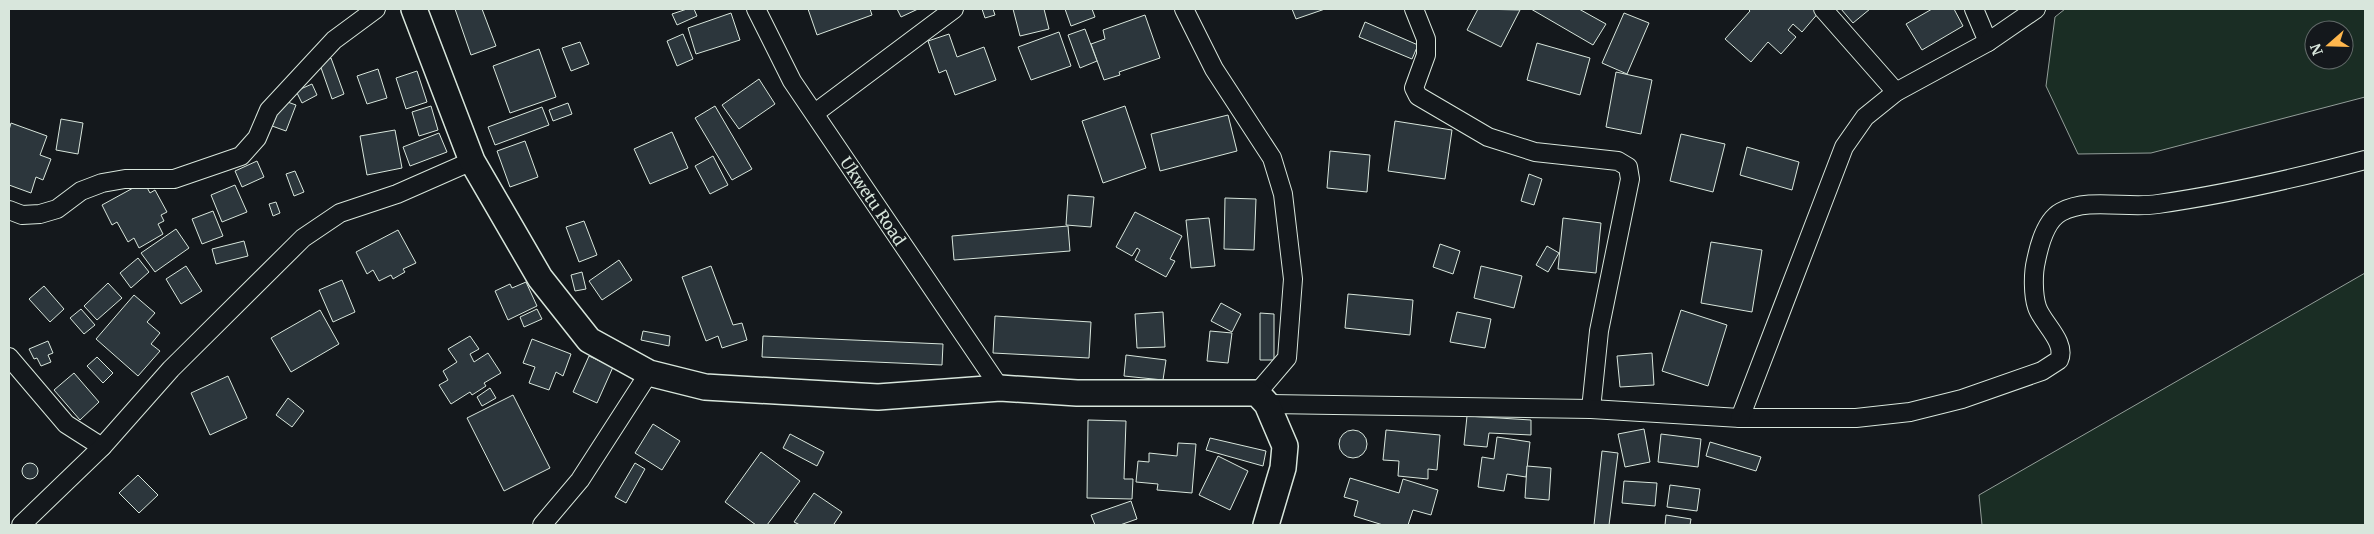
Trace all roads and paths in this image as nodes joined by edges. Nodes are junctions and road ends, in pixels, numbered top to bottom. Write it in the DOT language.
graph roads {
  1 [pos="376,9"];
  2 [pos="414,9"];
  3 [pos="756,9"];
  4 [pos="954,9"];
  5 [pos="1184,9"];
  6 [pos="1414,9"];
  7 [pos="1823,9"];
  8 [pos="1974,9"];
  9 [pos="2036,9"];
  10 [pos="1988,42"];
  11 [pos="1896,92"];
  12 [pos="816,113"];
  13 [pos="2365,160"];
  14 [pos="472,161"];
  15 [pos="9,210"];
  16 [pos="9,357"];
  17 [pos="649,373"];
  18 [pos="1000,388"];
  19 [pos="1262,399"];
  20 [pos="1592,409"];
  21 [pos="1740,418"];
  22 [pos="102,447"];
  23 [pos="21,525"];
  24 [pos="542,525"];
  25 [pos="1266,525"];
  1 -- 15 [label="street"];
  2 -- 14 [label="street"];
  3 -- 12 [label="street, Ukwetu Road"];
  4 -- 12 [label="street"];
  5 -- 19 [label="street"];
  6 -- 20 [label="street"];
  7 -- 11 [label="street"];
  8 -- 10 [label="street"];
  9 -- 10 [label="street"];
  10 -- 11 [label="street"];
  11 -- 21 [label="street"];
  12 -- 18 [label="street, Ukwetu Road"];
  13 -- 21 [label="street"];
  14 -- 17 [label="street"];
  14 -- 22 [label="street"];
  16 -- 22 [label="street"];
  17 -- 18 [label="street"];
  17 -- 24 [label="street"];
  18 -- 19 [label="street"];
  19 -- 20 [label="street"];
  19 -- 25 [label="street"];
  20 -- 21 [label="street"];
  22 -- 23 [label="street"];
}
